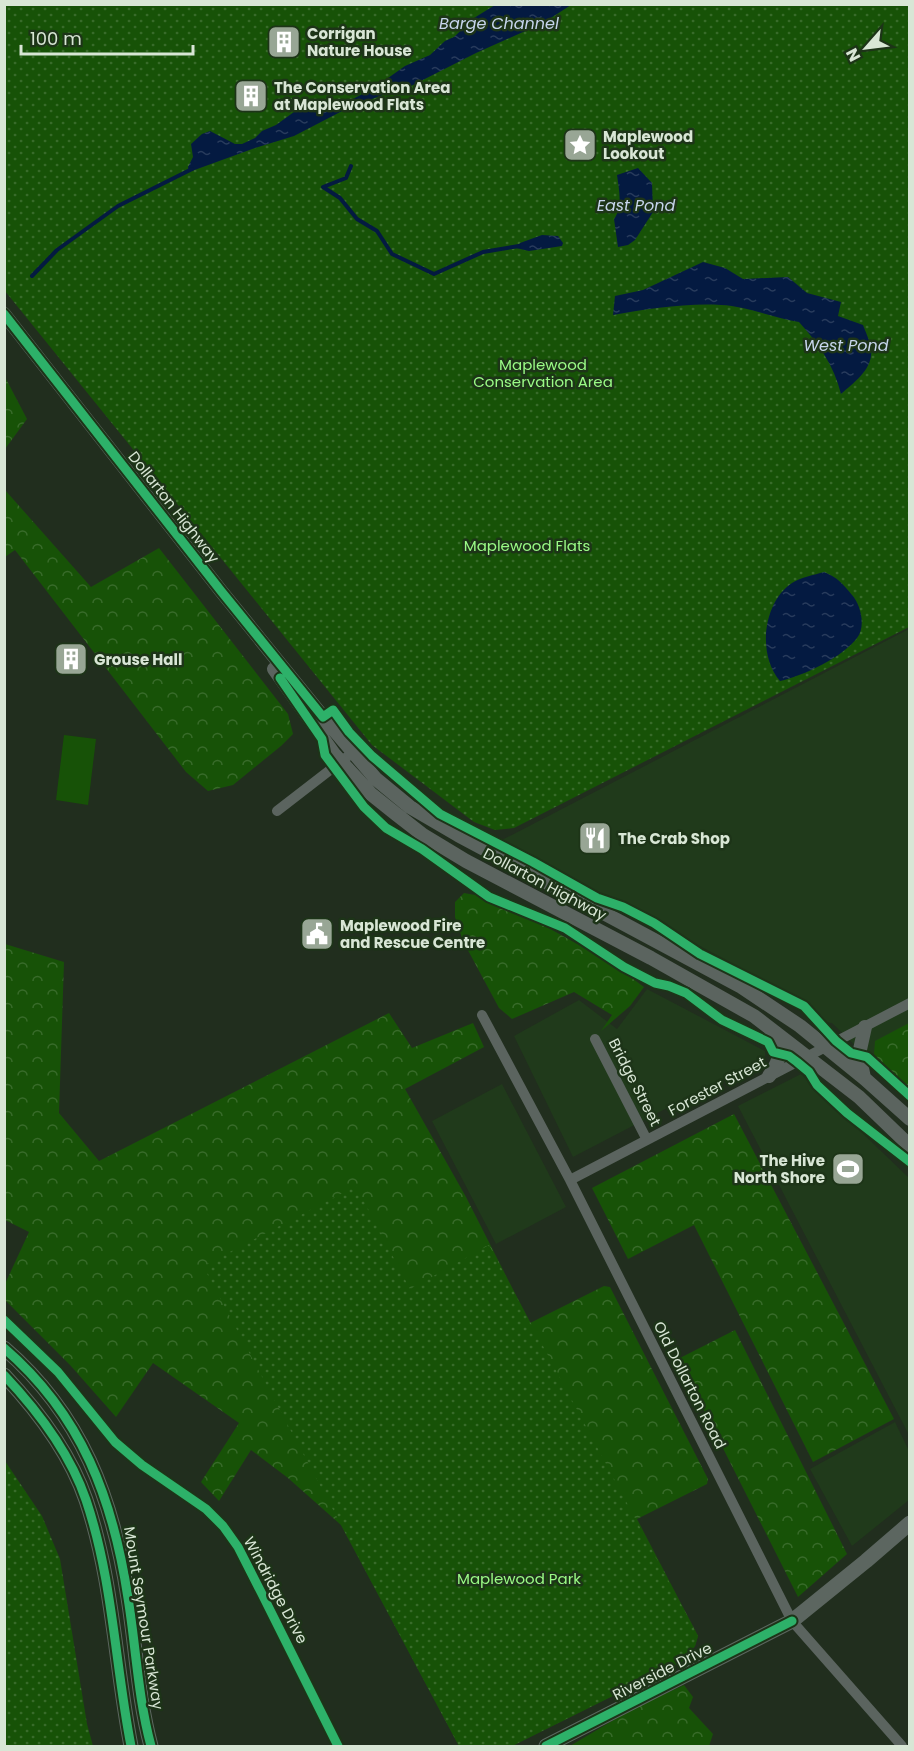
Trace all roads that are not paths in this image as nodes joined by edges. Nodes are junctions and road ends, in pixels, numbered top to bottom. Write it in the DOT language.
graph roads {
  1 [pos="4,314"];
  2 [pos="347,757"];
  3 [pos="278,812"];
  4 [pos="909,1003"];
  5 [pos="482,1015"];
  6 [pos="764,1023"];
  7 [pos="865,1027"];
  8 [pos="595,1039"];
  9 [pos="826,1047"];
  10 [pos="808,1056"];
  11 [pos="769,1076"];
  12 [pos="864,1078"];
  13 [pos="909,1119"];
  14 [pos="647,1140"];
  15 [pos="909,1146"];
  16 [pos="570,1180"];
  17 [pos="4,1320"];
  18 [pos="4,1347"];
  19 [pos="4,1375"];
  20 [pos="909,1523"];
  21 [pos="792,1621"];
  22 [pos="131,1746"];
  23 [pos="151,1746"];
  24 [pos="338,1746"];
  25 [pos="546,1746"];
  26 [pos="902,1746"];
  1 -- 2 [label="street, Dollarton Highway"];
  2 -- 3 [label="street"];
  2 -- 6 [label="street, Dollarton Highway"];
  2 -- 9 [label="street, Dollarton Highway"];
  4 -- 7 [label="street, Forester Street"];
  5 -- 16 [label="street, Old Dollarton Road"];
  6 -- 10 [label="street, Dollarton Highway"];
  6 -- 11 [label="street"];
  7 -- 9 [label="street, Forester Street"];
  7 -- 12 [label="street"];
  8 -- 14 [label="street, Bridge Street"];
  9 -- 10 [label="street, Forester Street"];
  9 -- 12 [label="street, Dollarton Highway"];
  10 -- 11 [label="street, Forester Street"];
  10 -- 15 [label="street, Dollarton Highway"];
  11 -- 14 [label="street, Forester Street"];
  12 -- 13 [label="street, Dollarton Highway"];
  14 -- 16 [label="street, Forester Street"];
  16 -- 21 [label="street, Old Dollarton Road"];
  17 -- 24 [label="street, Windridge Drive"];
  18 -- 23 [label="main road, Mount Seymour Parkway"];
  19 -- 22 [label="main road, Mount Seymour Parkway"];
  20 -- 21 [label="main road, Riverside Drive"];
  21 -- 25 [label="main road, Riverside Drive"];
  21 -- 26 [label="street, Old Dollarton Road"];
}
